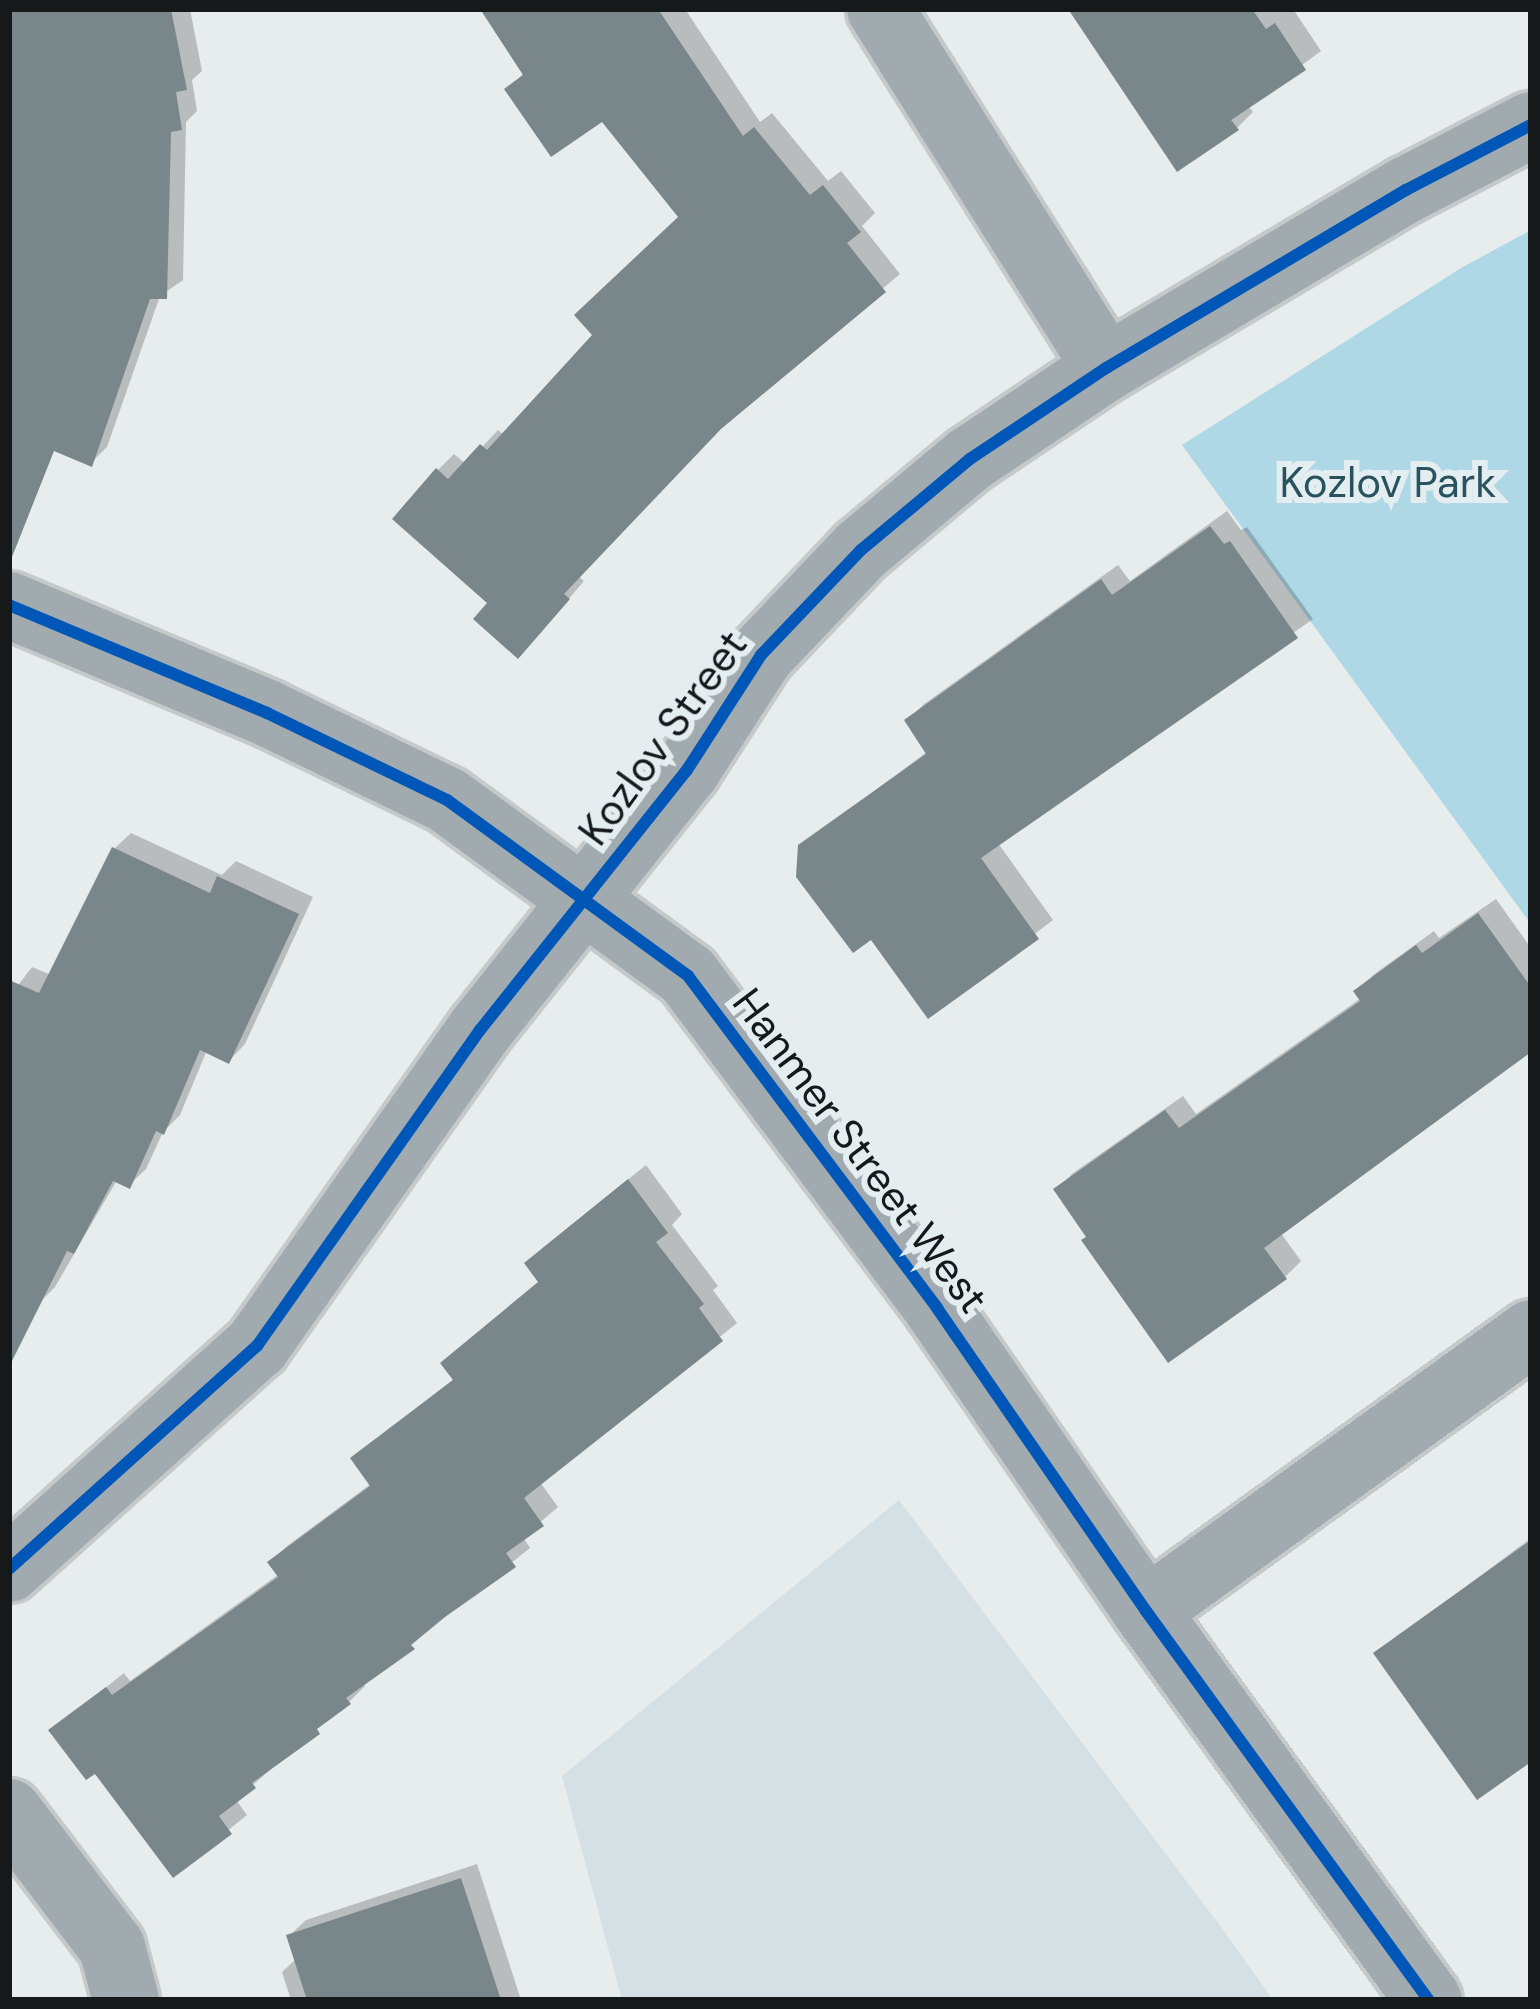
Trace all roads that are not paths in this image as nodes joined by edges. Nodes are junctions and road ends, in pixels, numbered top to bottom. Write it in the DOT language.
graph roads {
  1 [pos="880,9"];
  2 [pos="1531,125"];
  3 [pos="1106,368"];
  4 [pos="9,605"];
  5 [pos="583,900"];
  6 [pos="1531,1333"];
  7 [pos="9,1569"];
  8 [pos="1146,1611"];
  9 [pos="9,1812"];
  10 [pos="126,2000"];
  11 [pos="1429,2000"];
  1 -- 3 [label="street"];
  2 -- 3 [label="street, Kozlov Street"];
  3 -- 5 [label="street, Kozlov Street"];
  4 -- 5 [label="street, Hanmer Street West"];
  5 -- 7 [label="street, Kozlov Street"];
  5 -- 8 [label="street, Hanmer Street West"];
  6 -- 8 [label="street"];
  8 -- 11 [label="street, Hanmer Street West"];
  9 -- 10 [label="street"];
}
